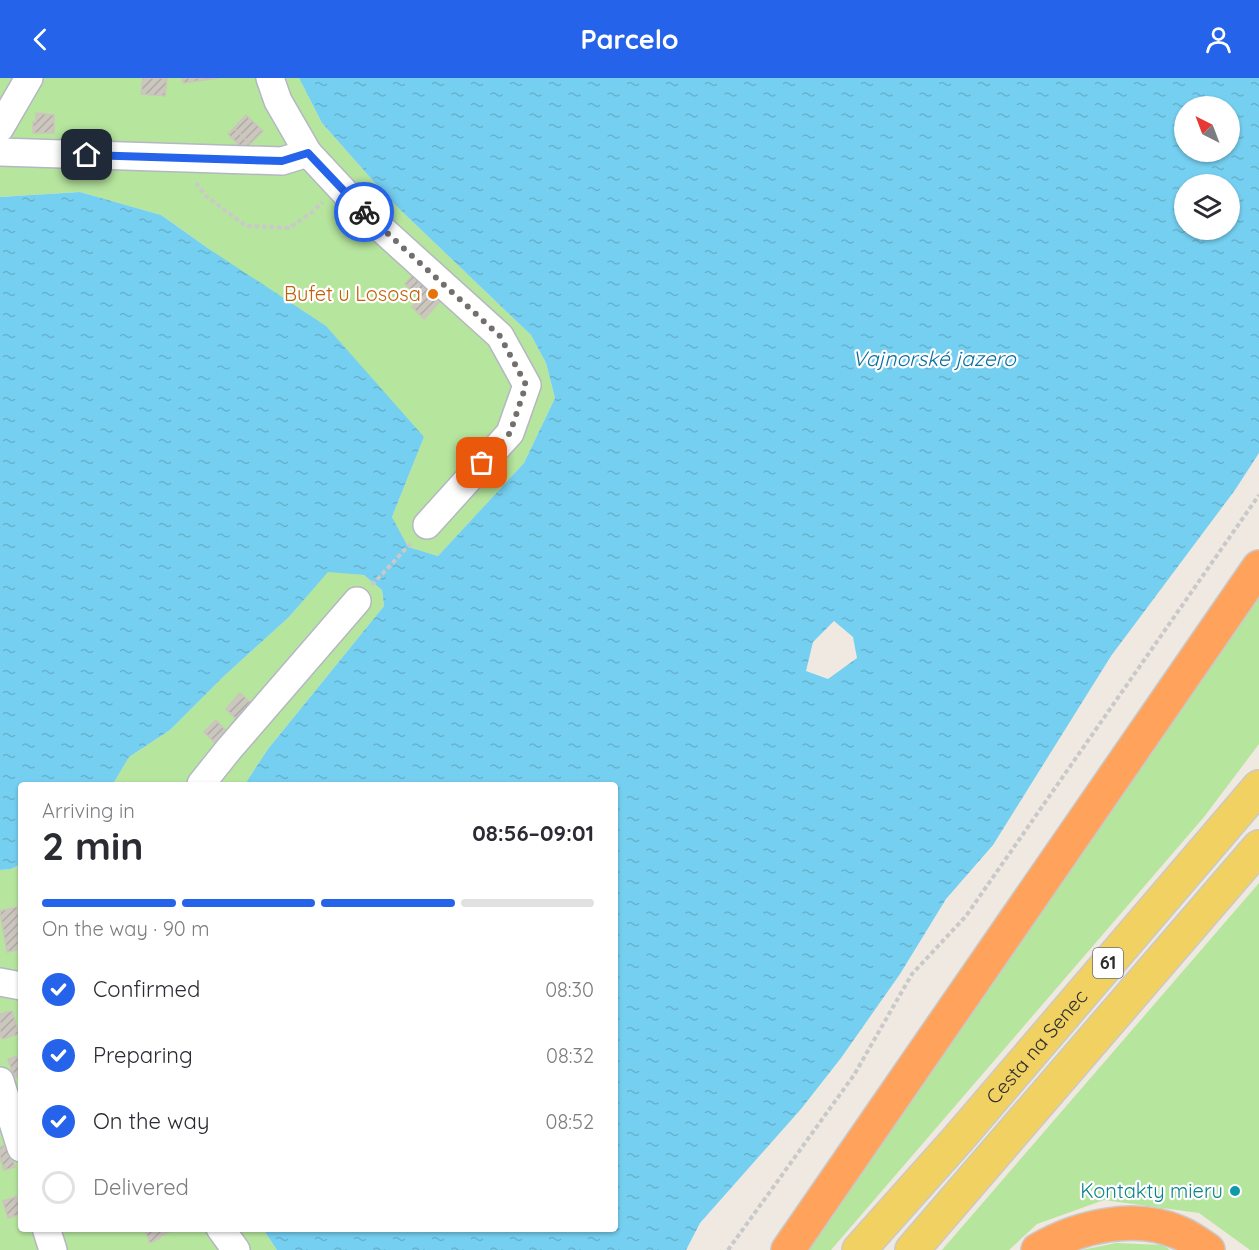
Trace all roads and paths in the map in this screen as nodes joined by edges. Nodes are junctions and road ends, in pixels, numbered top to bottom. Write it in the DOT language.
graph roads {
  1 [pos="29,78"];
  2 [pos="270,78"];
  3 [pos="0,128"];
  4 [pos="0,152"];
  5 [pos="308,153"];
  6 [pos="174,158"];
  7 [pos="339,186"];
  8 [pos="1259,495"];
  9 [pos="427,525"];
  10 [pos="1259,567"];
  11 [pos="357,601"];
  12 [pos="203,782"];
  13 [pos="1259,787"];
  14 [pos="1259,847"];
  15 [pos="0,982"];
  16 [pos="18,985"];
  17 [pos="0,1081"];
  18 [pos="18,1138"];
  19 [pos="47,1232"];
  20 [pos="223,1232"];
  21 [pos="53,1250"];
  22 [pos="236,1250"];
  23 [pos="728,1250"];
  24 [pos="788,1250"];
  25 [pos="859,1250"];
  26 [pos="912,1250"];
  27 [pos="1038,1250"];
  28 [pos="1208,1250"];
  1 -- 3 [label="lane"];
  2 -- 5 [label="lane"];
  4 -- 6 [label="lane"];
  5 -- 6 [label="lane"];
  5 -- 7 [label="lane"];
  6 -- 7 [label="path"];
  7 -- 9 [label="lane"];
  8 -- 23 [label="path"];
  9 -- 11 [label="path"];
  10 -- 24 [label="highway"];
  11 -- 12 [label="lane"];
  13 -- 25 [label="main road, Cesta na Senec / 61"];
  14 -- 26 [label="main road, Cesta na Senec / 61"];
  15 -- 16 [label="lane"];
  17 -- 18 [label="lane"];
  19 -- 21 [label="lane"];
  20 -- 22 [label="lane"];
  27 -- 28 [label="highway"];
}
